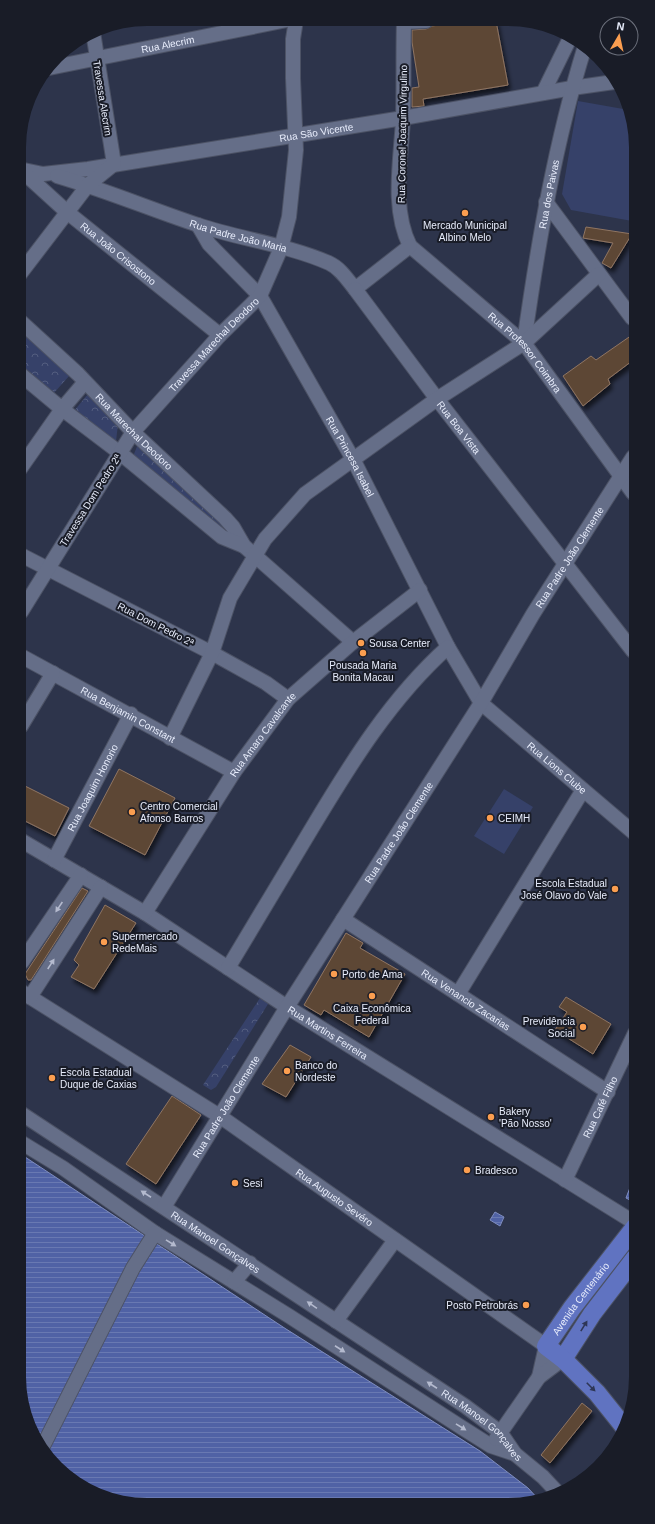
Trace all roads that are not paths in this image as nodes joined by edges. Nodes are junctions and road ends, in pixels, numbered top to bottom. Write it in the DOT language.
graph roads {
  1 [pos="258,26"];
  2 [pos="295,26"];
  3 [pos="404,26"];
  4 [pos="94,38"];
  5 [pos="568,42"];
  6 [pos="583,52"];
  7 [pos="96,59"];
  8 [pos="56,67"];
  9 [pos="611,82"];
  10 [pos="572,88"];
  11 [pos="544,93"];
  12 [pos="403,118"];
  13 [pos="296,136"];
  14 [pos="114,164"];
  15 [pos="26,171"];
  16 [pos="48,173"];
  17 [pos="26,174"];
  18 [pos="88,185"];
  19 [pos="546,202"];
  20 [pos="67,212"];
  21 [pos="198,225"];
  22 [pos="410,246"];
  23 [pos="281,248"];
  24 [pos="26,266"];
  25 [pos="599,274"];
  26 [pos="354,288"];
  27 [pos="260,296"];
  28 [pos="629,314"];
  29 [pos="26,328"];
  30 [pos="220,336"];
  31 [pos="524,343"];
  32 [pos="26,379"];
  33 [pos="85,382"];
  34 [pos="437,399"];
  35 [pos="62,409"];
  36 [pos="133,432"];
  37 [pos="120,453"];
  38 [pos="26,460"];
  39 [pos="354,461"];
  40 [pos="629,464"];
  41 [pos="621,477"];
  42 [pos="629,488"];
  43 [pos="244,546"];
  44 [pos="255,555"];
  45 [pos="26,558"];
  46 [pos="566,564"];
  47 [pos="47,568"];
  48 [pos="420,590"];
  49 [pos="26,604"];
  50 [pos="353,642"];
  51 [pos="629,646"];
  52 [pos="448,648"];
  53 [pos="212,653"];
  54 [pos="26,659"];
  55 [pos="53,673"];
  56 [pos="288,699"];
  57 [pos="481,703"];
  58 [pos="131,714"];
  59 [pos="26,718"];
  60 [pos="170,738"];
  61 [pos="234,772"];
  62 [pos="583,790"];
  63 [pos="629,829"];
  64 [pos="26,843"];
  65 [pos="54,860"];
  66 [pos="81,875"];
  67 [pos="101,887"];
  68 [pos="145,913"];
  69 [pos="344,919"];
  70 [pos="26,956"];
  71 [pos="228,968"];
  72 [pos="26,994"];
  73 [pos="458,994"];
  74 [pos="287,1008"];
  75 [pos="629,1046"];
  76 [pos="608,1092"];
  77 [pos="26,1117"];
  78 [pos="221,1117"];
  79 [pos="26,1145"];
  80 [pos="26,1151"];
  81 [pos="565,1180"];
  82 [pos="117,1206"];
  83 [pos="164,1207"];
  84 [pos="629,1219"];
  85 [pos="629,1235"];
  86 [pos="153,1236"];
  87 [pos="395,1240"];
  88 [pos="250,1263"];
  89 [pos="629,1266"];
  90 [pos="234,1282"];
  91 [pos="336,1321"];
  92 [pos="546,1346"];
  93 [pos="389,1356"];
  94 [pos="563,1360"];
  95 [pos="374,1371"];
  96 [pos="539,1377"];
  97 [pos="621,1422"];
  98 [pos="500,1432"];
  99 [pos="45,1442"];
  100 [pos="491,1446"];
  101 [pos="515,1454"];
  102 [pos="554,1489"];
  1 -- 7 [label="street, Rua Alecrim"];
  2 -- 13 [label="street, Travessa Marechal Deodoro"];
  3 -- 12 [label="street, Rua Coronel Joaquim Virgulino"];
  4 -- 7 [label="street, Travessa Alecrim"];
  5 -- 11 [label="street"];
  6 -- 10 [label="street, Rua dos Paivas"];
  7 -- 8 [label="street, Rua Alecrim"];
  7 -- 14 [label="street, Travessa Alecrim"];
  9 -- 10 [label="street, Rua São Vicente"];
  10 -- 11 [label="street, Rua São Vicente"];
  10 -- 19 [label="street, Rua dos Paivas"];
  11 -- 12 [label="street, Rua São Vicente"];
  12 -- 13 [label="street, Rua São Vicente"];
  12 -- 22 [label="street, Rua Coronel Joaquim Virgulino"];
  13 -- 14 [label="street, Rua São Vicente"];
  13 -- 23 [label="street, Travessa Marechal Deodoro"];
  14 -- 16 [label="street, Rua São Vicente"];
  14 -- 18 [label="street"];
  15 -- 16 [label="street, Rua São Vicente"];
  16 -- 18 [label="street, Rua Padre João Maria"];
  17 -- 20 [label="street, Rua João Crisostono"];
  18 -- 20 [label="street"];
  18 -- 21 [label="street, Rua Padre João Maria"];
  19 -- 25 [label="street"];
  19 -- 31 [label="street, Rua dos Paivas"];
  20 -- 24 [label="street"];
  20 -- 30 [label="street, Rua João Crisostono"];
  21 -- 23 [label="street, Rua Padre João Maria"];
  21 -- 27 [label="street, Rua Princesa Isabel"];
  22 -- 26 [label="street"];
  22 -- 31 [label="street, Rua Professor Coimbra"];
  23 -- 26 [label="street, Rua Padre João Maria"];
  23 -- 27 [label="street, Travessa Marechal Deodoro"];
  25 -- 28 [label="street"];
  25 -- 31 [label="street"];
  26 -- 34 [label="street, Rua Boa Vista"];
  27 -- 30 [label="street, Travessa Marechal Deodoro"];
  27 -- 39 [label="street, Rua Princesa Isabel"];
  29 -- 33 [label="street, Rua Marechal Deodoro"];
  30 -- 36 [label="street, Travessa Marechal Deodoro"];
  31 -- 34 [label="street"];
  31 -- 41 [label="street, Rua Professor Coimbra"];
  32 -- 35 [label="street, Rua Marechal Deodoro"];
  33 -- 35 [label="street"];
  33 -- 36 [label="street, Rua Marechal Deodoro"];
  34 -- 39 [label="street"];
  34 -- 46 [label="street, Rua Boa Vista"];
  35 -- 37 [label="street, Rua Marechal Deodoro"];
  35 -- 38 [label="street"];
  36 -- 37 [label="street, Travessa Dom Pedro 2ª"];
  36 -- 43 [label="street, Rua Marechal Deodoro"];
  37 -- 43 [label="street, Rua Marechal Deodoro"];
  37 -- 47 [label="street, Travessa Dom Pedro 2ª"];
  39 -- 44 [label="street"];
  39 -- 48 [label="street, Rua Princesa Isabel"];
  40 -- 41 [label="street, Rua Padre João Clemente"];
  41 -- 42 [label="street, Rua Professor Coimbra"];
  41 -- 46 [label="street, Rua Padre João Clemente"];
  43 -- 44 [label="street, Rua Marechal Deodoro"];
  44 -- 50 [label="street, Rua Marechal Deodoro"];
  44 -- 53 [label="street"];
  45 -- 47 [label="street, Rua Dom Pedro 2ª"];
  46 -- 51 [label="street, Rua Boa Vista"];
  46 -- 57 [label="street, Rua Padre João Clemente"];
  47 -- 49 [label="street, Travessa Dom Pedro 2ª"];
  47 -- 53 [label="street, Rua Dom Pedro 2ª"];
  48 -- 50 [label="street, Rua Amaro Cavalcante"];
  48 -- 52 [label="street, Rua Princesa Isabel"];
  50 -- 56 [label="street, Rua Amaro Cavalcante"];
  52 -- 57 [label="street, Rua Princesa Isabel"];
  52 -- 71 [label="street"];
  53 -- 56 [label="street, Rua Dom Pedro 2ª"];
  53 -- 60 [label="street"];
  54 -- 55 [label="street, Rua Benjamin Constant"];
  55 -- 58 [label="street, Rua Benjamin Constant"];
  55 -- 59 [label="street"];
  56 -- 61 [label="street, Rua Amaro Cavalcante"];
  57 -- 62 [label="street, Rua Lions Clube"];
  57 -- 69 [label="street, Rua Padre João Clemente"];
  58 -- 60 [label="street, Rua Benjamin Constant"];
  58 -- 65 [label="street, Rua Joaquim Honorio"];
  60 -- 61 [label="street, Rua Benjamin Constant"];
  61 -- 68 [label="street, Rua Amaro Cavalcante"];
  62 -- 63 [label="street, Rua Lions Clube"];
  62 -- 73 [label="street"];
  64 -- 65 [label="street, Rua Martins Ferreira"];
  65 -- 66 [label="street, Rua Martins Ferreira"];
  66 -- 67 [label="street, Rua Martins Ferreira"];
  66 -- 70 [label="street, one-way"];
  67 -- 68 [label="street, Rua Martins Ferreira"];
  72 -- 67 [label="street, one-way"];
  68 -- 71 [label="street, Rua Martins Ferreira"];
  69 -- 73 [label="street, Rua Venancio Zacarias"];
  69 -- 74 [label="street, Rua Padre João Clemente"];
  71 -- 74 [label="street, Rua Martins Ferreira"];
  72 -- 78 [label="street, Rua Augusto Sevéro"];
  73 -- 76 [label="street, Rua Venancio Zacarias"];
  74 -- 78 [label="street, Rua Padre João Clemente"];
  74 -- 81 [label="street, Rua Martins Ferreira"];
  75 -- 76 [label="street, Rua Café Filho"];
  76 -- 81 [label="street, Rua Café Filho"];
  83 -- 77 [label="street, Rua Manoel Gonçalves, one-way"];
  78 -- 83 [label="street, Rua Padre João Clemente"];
  78 -- 87 [label="street, Rua Augusto Sevéro"];
  79 -- 82 [label="street, Rua Manoel Gonçalves"];
  80 -- 82 [label="street"];
  81 -- 84 [label="street, Rua Martins Ferreira"];
  82 -- 86 [label="street, Rua Manoel Gonçalves"];
  83 -- 88 [label="street, Rua Manoel Gonçalves"];
  85 -- 92 [label="main road, Avenida Centenário"];
  86 -- 90 [label="street, Rua Manoel Gonçalves, one-way"];
  86 -- 99 [label="street"];
  87 -- 91 [label="street"];
  87 -- 92 [label="street, Rua Augusto Sevéro"];
  88 -- 90 [label="street"];
  91 -- 88 [label="street, Rua Manoel Gonçalves, one-way"];
  94 -- 89 [label="main road, Avenida Centenário, one-way"];
  90 -- 95 [label="street, Rua Manoel Gonçalves, one-way"];
  91 -- 93 [label="street, Rua Manoel Gonçalves"];
  92 -- 94 [label="main road, Rua Augusto Sevéro"];
  92 -- 96 [label="street, Avenida Centenário"];
  93 -- 95 [label="street"];
  98 -- 93 [label="street, Rua Manoel Gonçalves, one-way"];
  94 -- 96 [label="street, Avenida Centenário"];
  94 -- 97 [label="main road, Rua Augusto Sevéro, one-way"];
  95 -- 100 [label="street, Rua Manoel Gonçalves, one-way"];
  96 -- 98 [label="street, Avenida Centenário"];
  98 -- 100 [label="street, Avenida Centenário"];
  98 -- 101 [label="street, Rua Manoel Gonçalves"];
  100 -- 101 [label="street, Rua Manoel Gonçalves"];
  101 -- 102 [label="street"];
}
